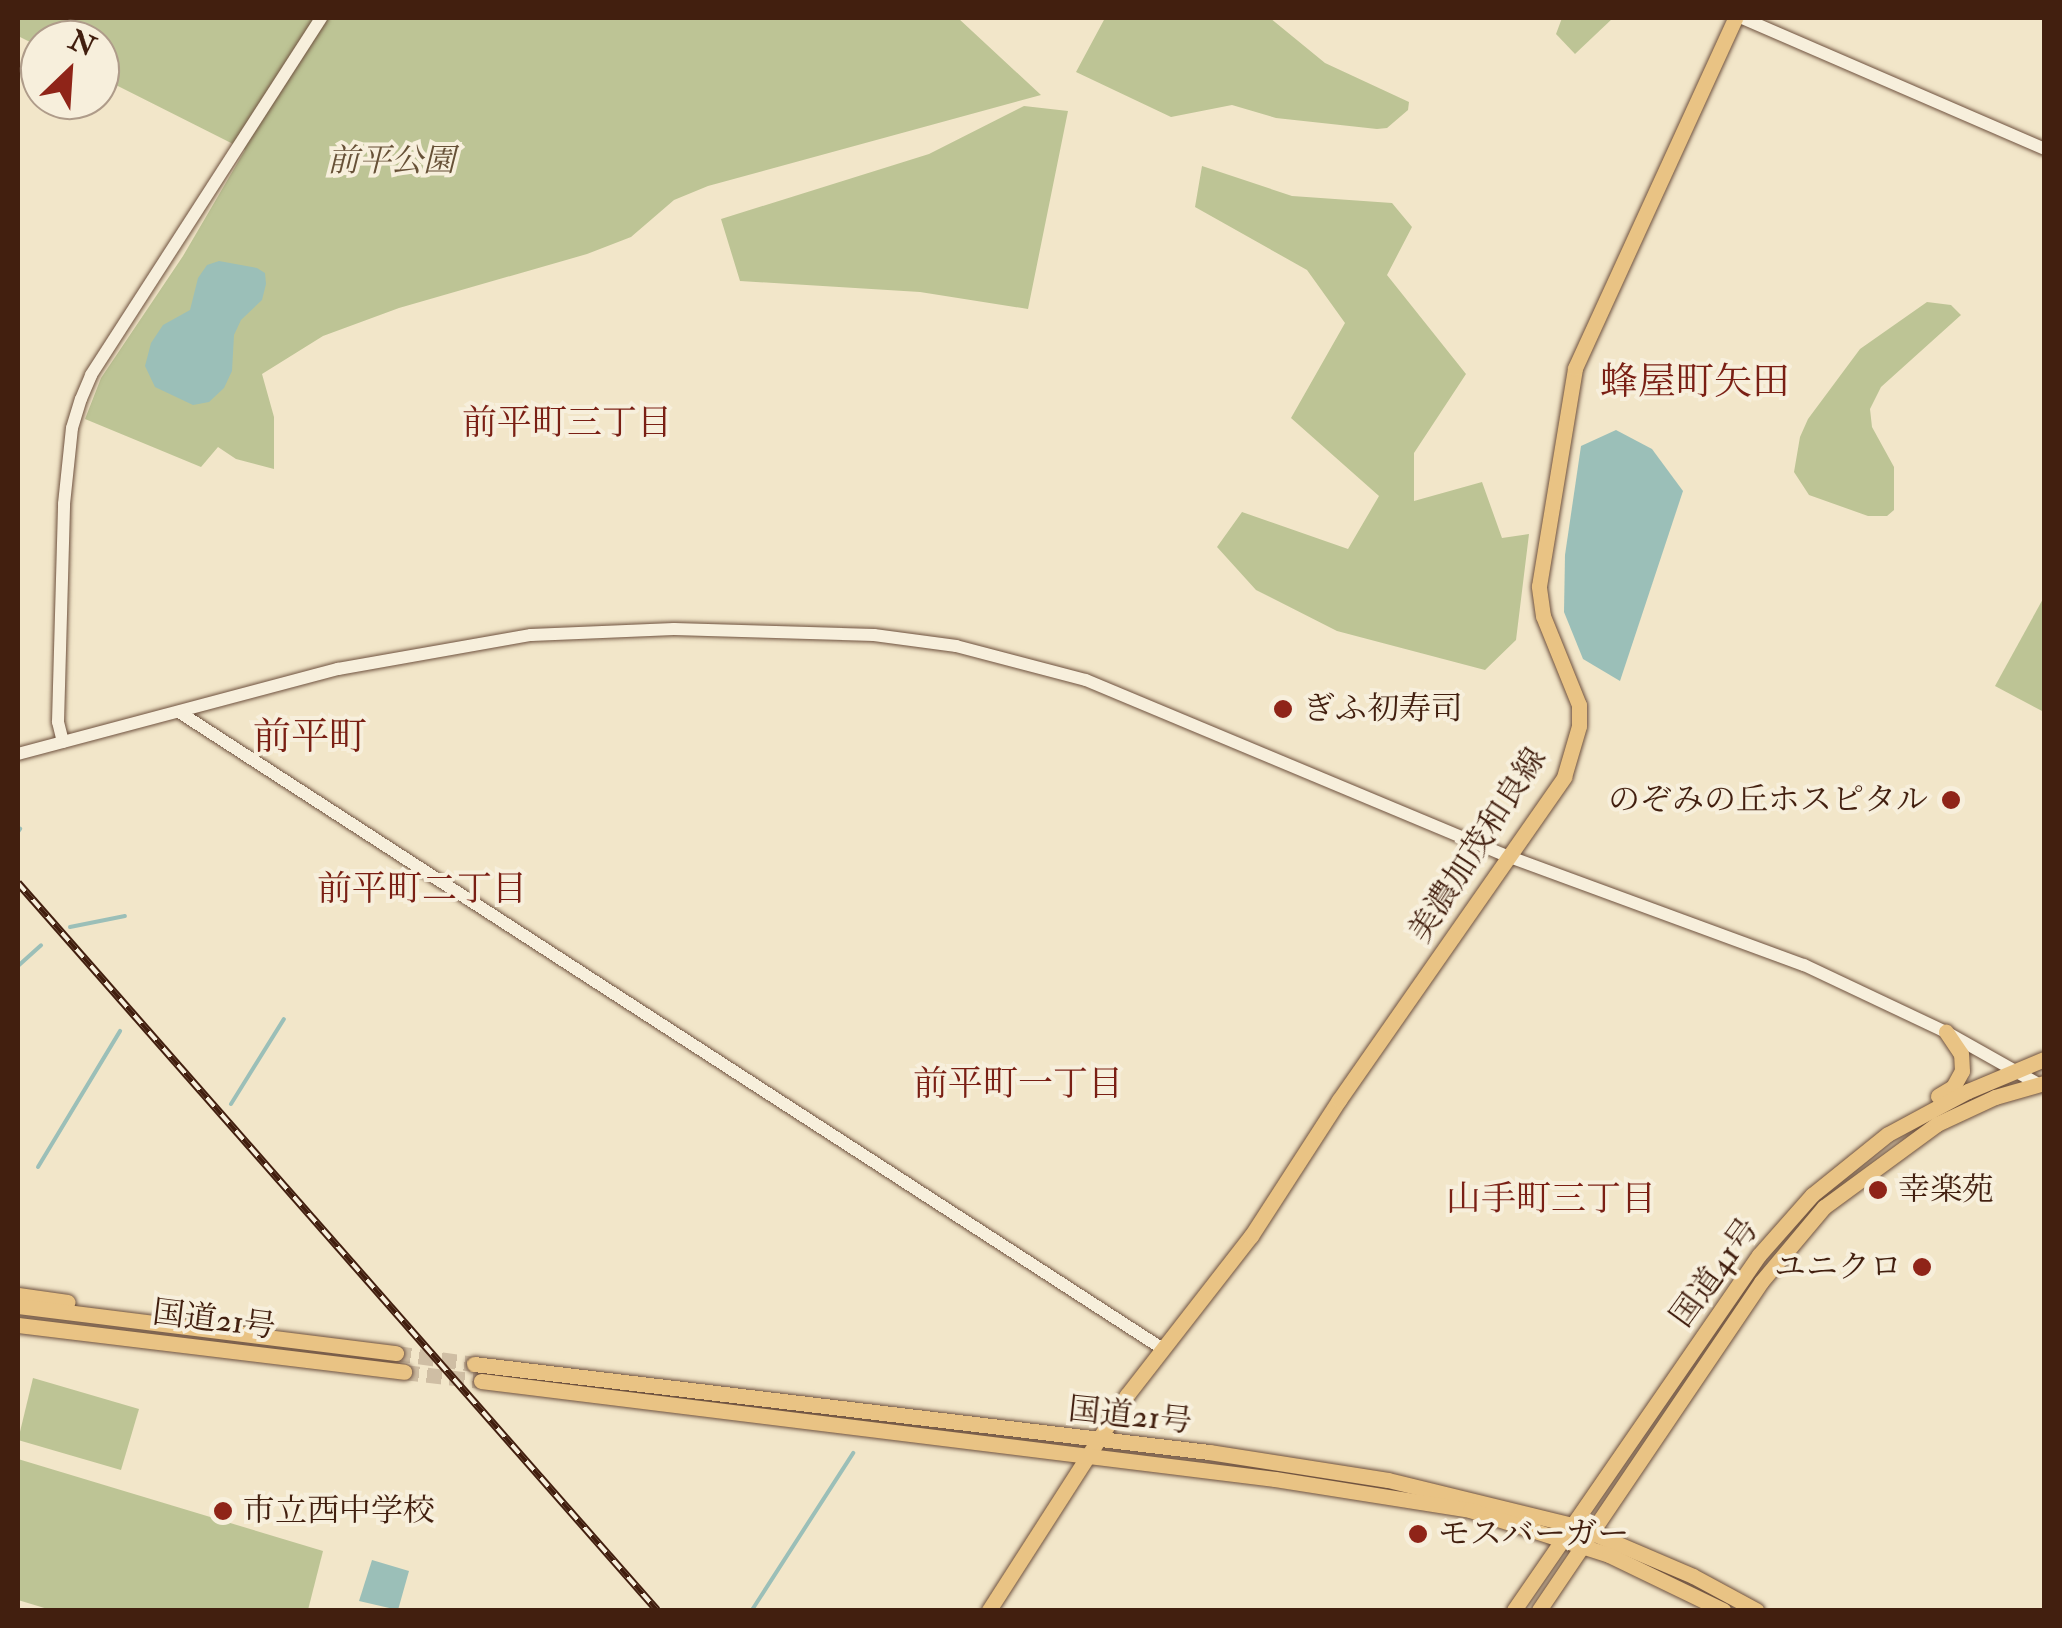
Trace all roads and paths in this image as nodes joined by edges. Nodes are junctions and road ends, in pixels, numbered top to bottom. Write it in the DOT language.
graph roads {
  1 [pos="321,18"];
  2 [pos="1738,18"];
  3 [pos="2044,149"];
  4 [pos="179,712"];
  5 [pos="63,742"];
  6 [pos="18,754"];
  7 [pos="1508,856"];
  8 [pos="1946,1032"];
  9 [pos="2044,1059"];
  10 [pos="2016,1070"];
  11 [pos="2043,1085"];
  12 [pos="1905,1125"];
  13 [pos="18,1295"];
  14 [pos="18,1306"];
  15 [pos="18,1325"];
  16 [pos="18,1334"];
  17 [pos="1163,1349"];
  18 [pos="474,1364"];
  19 [pos="354,1365"];
  20 [pos="404,1372"];
  21 [pos="482,1381"];
  22 [pos="1096,1441"];
  23 [pos="1084,1459"];
  24 [pos="1570,1532"];
  25 [pos="1588,1538"];
  26 [pos="989,1610"];
  27 [pos="1514,1610"];
  28 [pos="1539,1610"];
  29 [pos="1724,1610"];
  30 [pos="1756,1610"];
  1 -- 5 [label="street"];
  2 -- 3 [label="street"];
  2 -- 7 [label="main road, 美濃加茂和良線"];
  4 -- 5 [label="street"];
  4 -- 7 [label="street"];
  4 -- 17 [label="street"];
  5 -- 6 [label="street"];
  7 -- 8 [label="street"];
  7 -- 17 [label="main road, 美濃加茂和良線"];
  8 -- 10 [label="street"];
  8 -- 12 [label="main road"];
  9 -- 10 [label="main road, 国道41号"];
  10 -- 11 [label="street"];
  10 -- 12 [label="main road, 国道41号"];
  11 -- 25 [label="main road, 国道41号"];
  12 -- 24 [label="main road, 国道41号"];
  13 -- 14 [label="main road, 国道21号"];
  15 -- 19 [label="main road, 国道21号"];
  16 -- 19 [label="main road"];
  17 -- 22 [label="main road, 美濃加茂和良線"];
  18 -- 22 [label="main road, 国道21号"];
  19 -- 20 [label="main road, 国道21号"];
  21 -- 23 [label="main road, 国道21号"];
  22 -- 23 [label="main road, 美濃加茂和良線"];
  22 -- 24 [label="main road, 国道21号"];
  23 -- 24 [label="main road, 国道21号"];
  23 -- 26 [label="main road, 美濃加茂和良線"];
  24 -- 25 [label="main road, 国道21号"];
  24 -- 27 [label="main road, 国道41号"];
  25 -- 28 [label="main road, 国道41号"];
  25 -- 29 [label="main road, 国道21号"];
  25 -- 30 [label="main road, 国道21号"];
}
